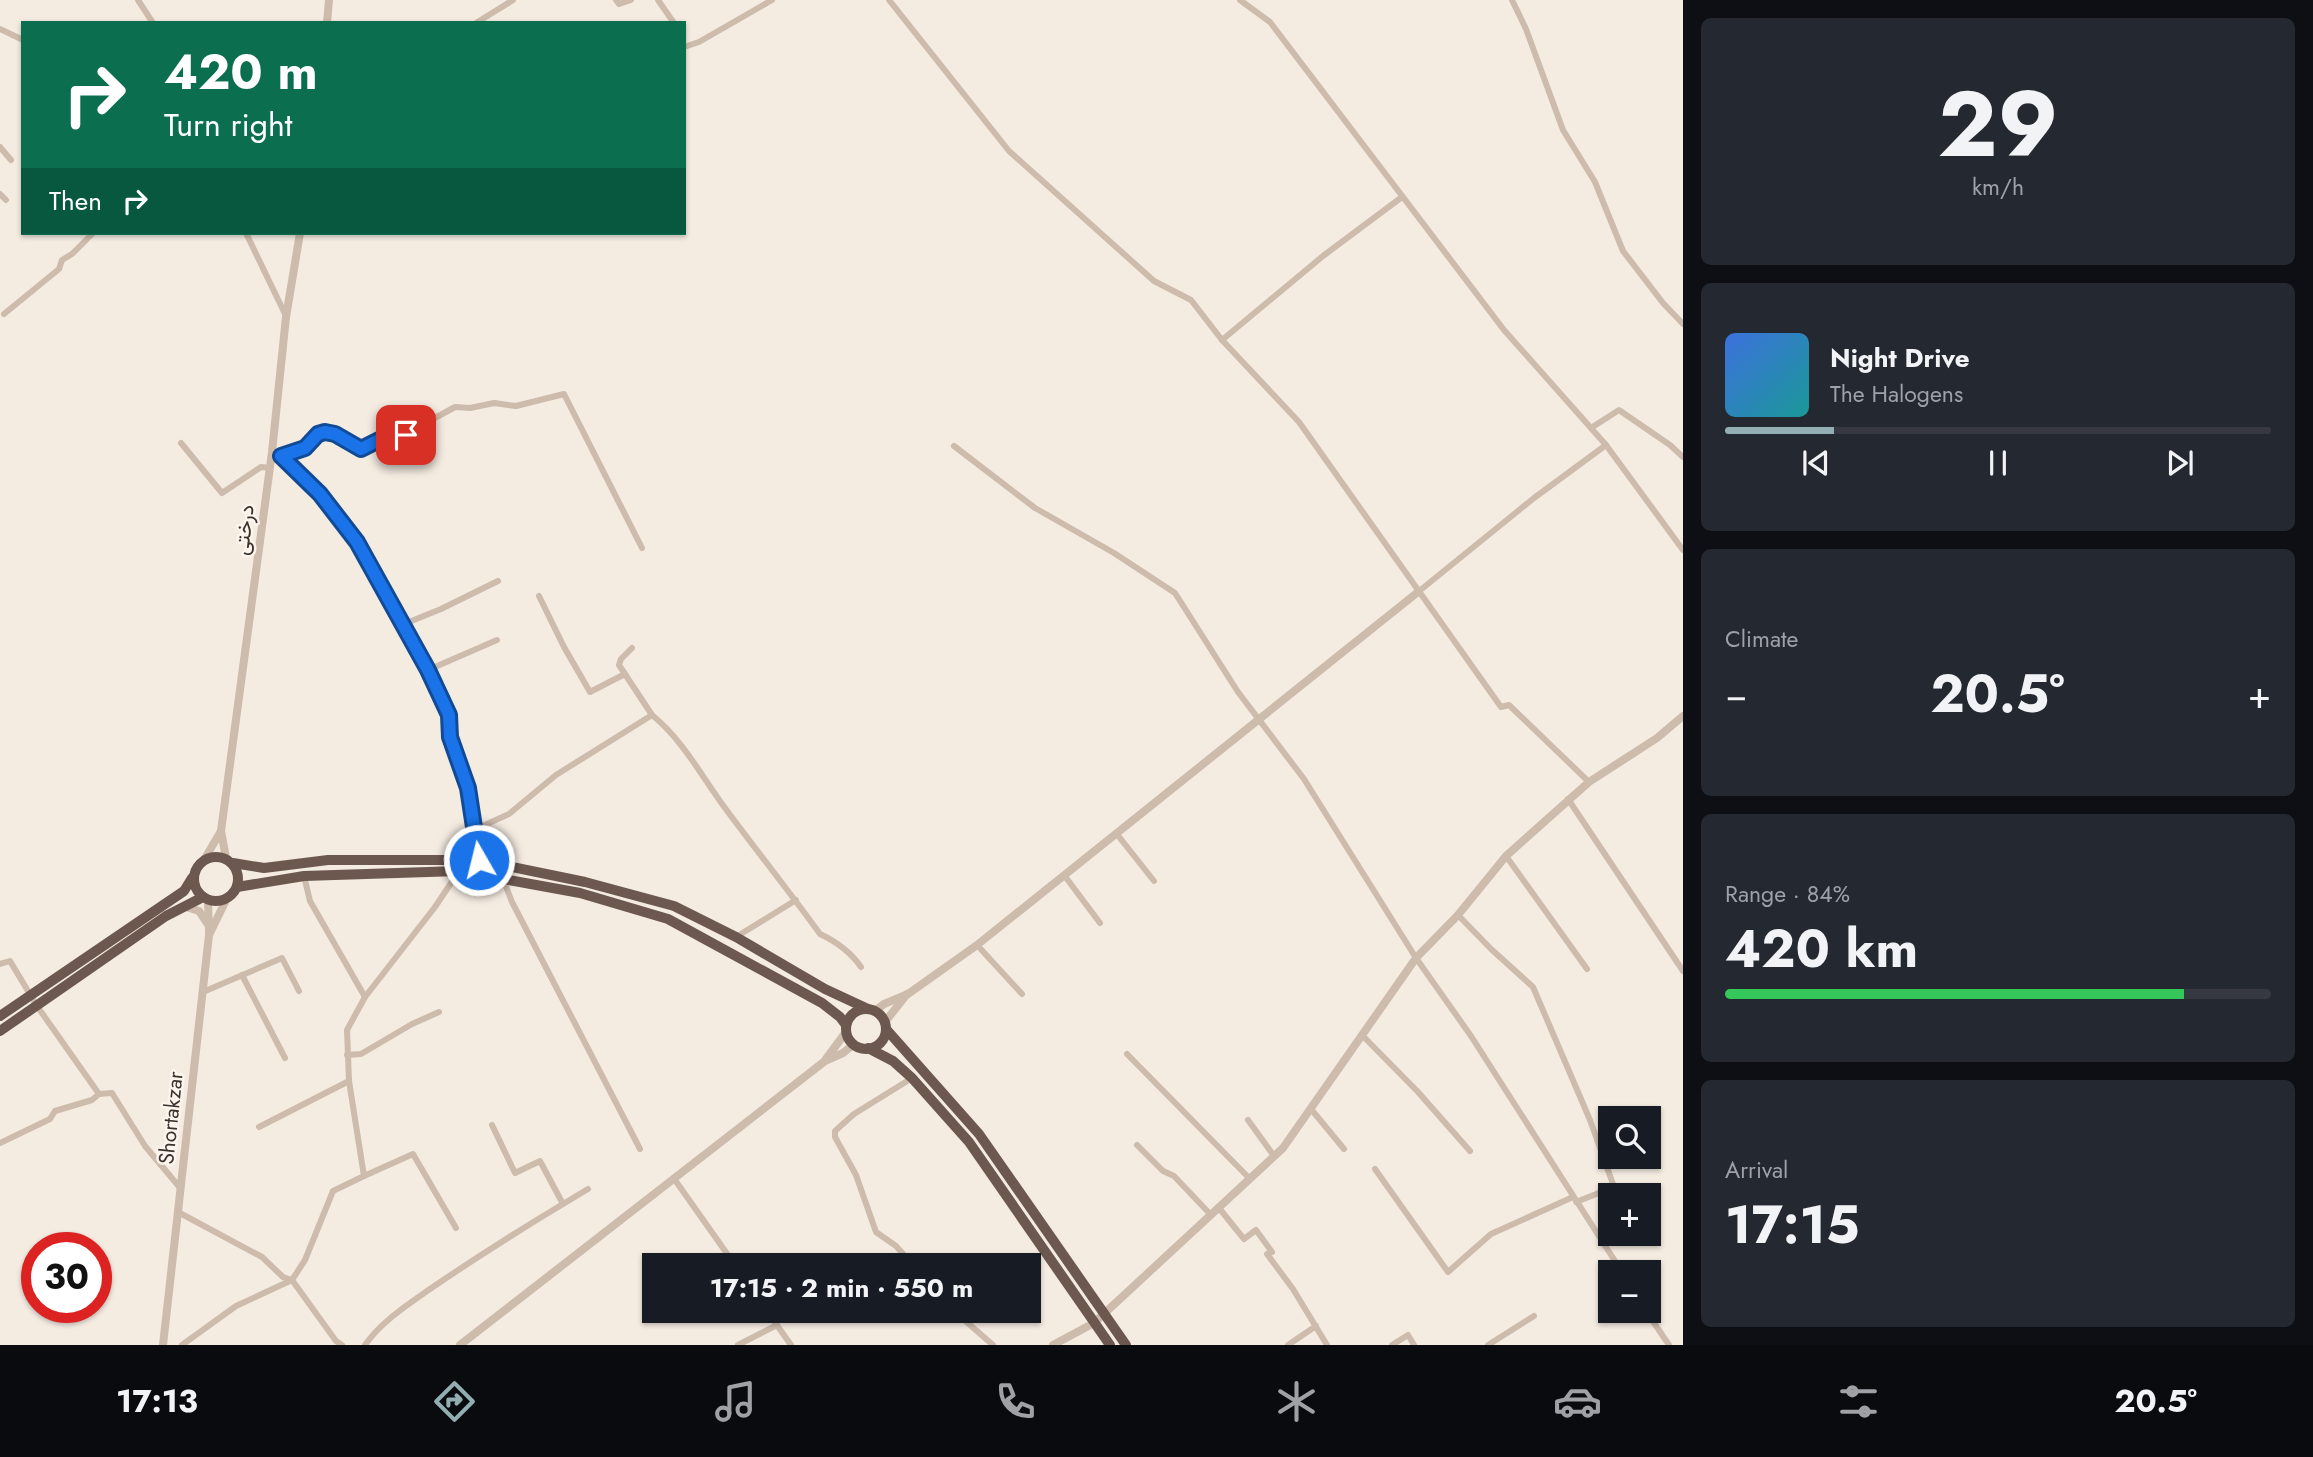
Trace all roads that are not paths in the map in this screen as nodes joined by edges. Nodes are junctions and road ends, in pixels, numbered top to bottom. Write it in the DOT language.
graph roads {
  1 [pos="138,0"];
  2 [pos="329,0"];
  3 [pos="513,0"];
  4 [pos="616,0"];
  5 [pos="631,0"];
  6 [pos="657,0"];
  7 [pos="772,0"];
  8 [pos="889,0"];
  9 [pos="1240,0"];
  10 [pos="1513,0"];
  11 [pos="152,21"];
  12 [pos="327,21"];
  13 [pos="479,21"];
  14 [pos="673,21"];
  15 [pos="0,29"];
  16 [pos="21,39"];
  17 [pos="686,46"];
  18 [pos="0,147"];
  19 [pos="11,160"];
  20 [pos="0,194"];
  21 [pos="1402,197"];
  22 [pos="6,200"];
  23 [pos="91,235"];
  24 [pos="248,235"];
  25 [pos="300,235"];
  26 [pos="4,314"];
  27 [pos="286,317"];
  28 [pos="1683,324"];
  29 [pos="1222,340"];
  30 [pos="1591,428"];
  31 [pos="181,443"];
  32 [pos="1606,445"];
  33 [pos="954,446"];
  34 [pos="272,452"];
  35 [pos="281,456"];
  36 [pos="1683,457"];
  37 [pos="270,468"];
  38 [pos="642,548"];
  39 [pos="1683,550"];
  40 [pos="498,581"];
  41 [pos="1418,592"];
  42 [pos="539,596"];
  43 [pos="404,624"];
  44 [pos="497,640"];
  45 [pos="632,648"];
  46 [pos="428,670"];
  47 [pos="625,674"];
  48 [pos="652,716"];
  49 [pos="1683,716"];
  50 [pos="1259,718"];
  51 [pos="1590,782"];
  52 [pos="1568,799"];
  53 [pos="474,830"];
  54 [pos="221,831"];
  55 [pos="1116,833"];
  56 [pos="1506,856"];
  57 [pos="204,860"];
  58 [pos="479,860"];
  59 [pos="229,861"];
  60 [pos="459,871"];
  61 [pos="1064,875"];
  62 [pos="304,876"];
  63 [pos="192,878"];
  64 [pos="503,879"];
  65 [pos="1154,881"];
  66 [pos="237,887"];
  67 [pos="228,898"];
  68 [pos="206,899"];
  69 [pos="796,900"];
  70 [pos="186,907"];
  71 [pos="1458,915"];
  72 [pos="1100,923"];
  73 [pos="208,924"];
  74 [pos="209,935"];
  75 [pos="736,937"];
  76 [pos="977,945"];
  77 [pos="1416,958"];
  78 [pos="0,964"];
  79 [pos="861,967"];
  80 [pos="1587,969"];
  81 [pos="1683,971"];
  82 [pos="242,975"];
  83 [pos="299,991"];
  84 [pos="203,992"];
  85 [pos="908,994"];
  86 [pos="1022,994"];
  87 [pos="30,995"];
  88 [pos="365,997"];
  89 [pos="37,1006"];
  90 [pos="872,1010"];
  91 [pos="439,1012"];
  92 [pos="0,1016"];
  93 [pos="885,1025"];
  94 [pos="846,1029"];
  95 [pos="0,1031"];
  96 [pos="1362,1035"];
  97 [pos="854,1044"];
  98 [pos="868,1048"];
  99 [pos="1127,1054"];
  100 [pos="347,1055"];
  101 [pos="285,1058"];
  102 [pos="825,1061"];
  103 [pos="912,1078"];
  104 [pos="349,1081"];
  105 [pos="99,1094"];
  106 [pos="1311,1109"];
  107 [pos="1248,1120"];
  108 [pos="492,1125"];
  109 [pos="259,1127"];
  110 [pos="0,1143"];
  111 [pos="1137,1145"];
  112 [pos="640,1149"];
  113 [pos="1344,1149"];
  114 [pos="1470,1151"];
  115 [pos="1274,1156"];
  116 [pos="1375,1169"];
  117 [pos="363,1176"];
  118 [pos="1250,1179"];
  119 [pos="675,1180"];
  120 [pos="181,1189"];
  121 [pos="588,1189"];
  122 [pos="1574,1199"];
  123 [pos="563,1204"];
  124 [pos="1219,1208"];
  125 [pos="178,1212"];
  126 [pos="1211,1215"];
  127 [pos="456,1228"];
  128 [pos="727,1253"];
  129 [pos="902,1253"];
  130 [pos="1614,1260"];
  131 [pos="292,1279"];
  132 [pos="1104,1314"];
  133 [pos="1534,1316"];
  134 [pos="968,1323"];
  135 [pos="1094,1323"];
  136 [pos="1655,1323"];
  137 [pos="777,1325"];
  138 [pos="1316,1326"];
  139 [pos="163,1345"];
  140 [pos="182,1345"];
  141 [pos="342,1345"];
  142 [pos="365,1345"];
  143 [pos="460,1345"];
  144 [pos="738,1345"];
  145 [pos="791,1345"];
  146 [pos="993,1345"];
  147 [pos="1053,1345"];
  148 [pos="1110,1345"];
  149 [pos="1126,1345"];
  150 [pos="1288,1345"];
  151 [pos="1327,1345"];
  152 [pos="1392,1345"];
  153 [pos="1414,1345"];
  154 [pos="1488,1345"];
  155 [pos="1669,1345"];
  1 -- 11 [label="street"];
  2 -- 12 [label="street"];
  3 -- 13 [label="street"];
  4 -- 5 [label="street"];
  6 -- 14 [label="street"];
  7 -- 17 [label="street"];
  8 -- 29 [label="street"];
  9 -- 21 [label="street"];
  10 -- 28 [label="street"];
  15 -- 16 [label="street"];
  18 -- 19 [label="street"];
  20 -- 22 [label="street"];
  21 -- 29 [label="street"];
  21 -- 30 [label="street"];
  23 -- 26 [label="street"];
  24 -- 27 [label="street"];
  25 -- 27 [label="street, درختی"];
  27 -- 34 [label="street, درختی"];
  29 -- 41 [label="street"];
  30 -- 32 [label="street"];
  30 -- 36 [label="street"];
  31 -- 37 [label="street"];
  32 -- 39 [label="street"];
  32 -- 41 [label="street"];
  33 -- 50 [label="street"];
  34 -- 35 [label="street"];
  34 -- 37 [label="street, درختی"];
  35 -- 38 [label="street"];
  35 -- 43 [label="street"];
  37 -- 54 [label="street, درختی"];
  40 -- 43 [label="street"];
  41 -- 50 [label="street"];
  41 -- 51 [label="street"];
  42 -- 47 [label="street"];
  43 -- 46 [label="street"];
  44 -- 46 [label="street"];
  45 -- 47 [label="street"];
  46 -- 53 [label="street"];
  47 -- 48 [label="street"];
  48 -- 53 [label="street"];
  48 -- 69 [label="street"];
  49 -- 51 [label="street"];
  50 -- 55 [label="street"];
  50 -- 77 [label="street"];
  51 -- 52 [label="street"];
  52 -- 56 [label="street"];
  52 -- 81 [label="street"];
  53 -- 58 [label="street"];
  54 -- 57 [label="street"];
  54 -- 59 [label="street"];
  55 -- 61 [label="street"];
  55 -- 65 [label="street"];
  56 -- 71 [label="street"];
  56 -- 80 [label="street"];
  57 -- 59 [label="highway"];
  57 -- 63 [label="highway"];
  58 -- 59 [label="highway"];
  58 -- 75 [label="highway"];
  59 -- 66 [label="highway"];
  60 -- 62 [label="highway"];
  60 -- 64 [label="highway"];
  60 -- 88 [label="street"];
  61 -- 72 [label="street"];
  61 -- 76 [label="street"];
  62 -- 66 [label="highway"];
  62 -- 88 [label="street"];
  63 -- 68 [label="highway"];
  63 -- 87 [label="highway"];
  64 -- 94 [label="highway"];
  64 -- 112 [label="street"];
  66 -- 67 [label="highway"];
  67 -- 68 [label="highway"];
  67 -- 74 [label="street, Shortakzar"];
  68 -- 70 [label="highway"];
  68 -- 73 [label="street"];
  69 -- 75 [label="street"];
  69 -- 79 [label="street"];
  70 -- 73 [label="street"];
  70 -- 89 [label="highway"];
  71 -- 77 [label="street"];
  71 -- 122 [label="street"];
  73 -- 74 [label="street"];
  74 -- 84 [label="street, Shortakzar"];
  75 -- 90 [label="highway"];
  76 -- 85 [label="street"];
  76 -- 86 [label="street"];
  77 -- 96 [label="street"];
  77 -- 122 [label="street"];
  78 -- 87 [label="street"];
  82 -- 83 [label="street"];
  82 -- 84 [label="street"];
  82 -- 101 [label="street"];
  84 -- 120 [label="street, Shortakzar"];
  85 -- 90 [label="street"];
  85 -- 93 [label="street"];
  87 -- 89 [label="street"];
  87 -- 92 [label="highway"];
  88 -- 100 [label="street"];
  89 -- 95 [label="highway"];
  89 -- 105 [label="street"];
  90 -- 93 [label="highway"];
  90 -- 94 [label="highway"];
  91 -- 100 [label="street"];
  93 -- 98 [label="highway"];
  93 -- 132 [label="highway"];
  94 -- 97 [label="highway"];
  94 -- 102 [label="street"];
  96 -- 106 [label="street"];
  96 -- 114 [label="street"];
  97 -- 98 [label="highway"];
  97 -- 102 [label="street"];
  98 -- 103 [label="highway"];
  99 -- 118 [label="street"];
  100 -- 104 [label="street"];
  102 -- 119 [label="street"];
  103 -- 129 [label="street"];
  103 -- 135 [label="highway"];
  104 -- 109 [label="street"];
  104 -- 117 [label="street"];
  105 -- 110 [label="street"];
  105 -- 120 [label="street"];
  106 -- 113 [label="street"];
  106 -- 115 [label="street"];
  107 -- 115 [label="street"];
  108 -- 123 [label="street"];
  111 -- 126 [label="street"];
  115 -- 118 [label="street"];
  116 -- 122 [label="street"];
  117 -- 127 [label="street"];
  117 -- 131 [label="street"];
  118 -- 124 [label="street"];
  119 -- 128 [label="street"];
  119 -- 143 [label="street"];
  120 -- 125 [label="street, Shortakzar"];
  121 -- 123 [label="street"];
  122 -- 130 [label="street"];
  123 -- 142 [label="street"];
  124 -- 126 [label="street"];
  124 -- 138 [label="street"];
  125 -- 131 [label="street"];
  125 -- 139 [label="street, Shortakzar"];
  126 -- 132 [label="street"];
  131 -- 140 [label="street"];
  131 -- 141 [label="street"];
  132 -- 135 [label="street"];
  132 -- 149 [label="highway"];
  133 -- 154 [label="street"];
  134 -- 146 [label="street"];
  135 -- 147 [label="street"];
  135 -- 148 [label="highway"];
  136 -- 155 [label="street"];
  137 -- 144 [label="street"];
  137 -- 145 [label="street"];
  138 -- 150 [label="street"];
  138 -- 151 [label="street"];
  152 -- 153 [label="street"];
}
